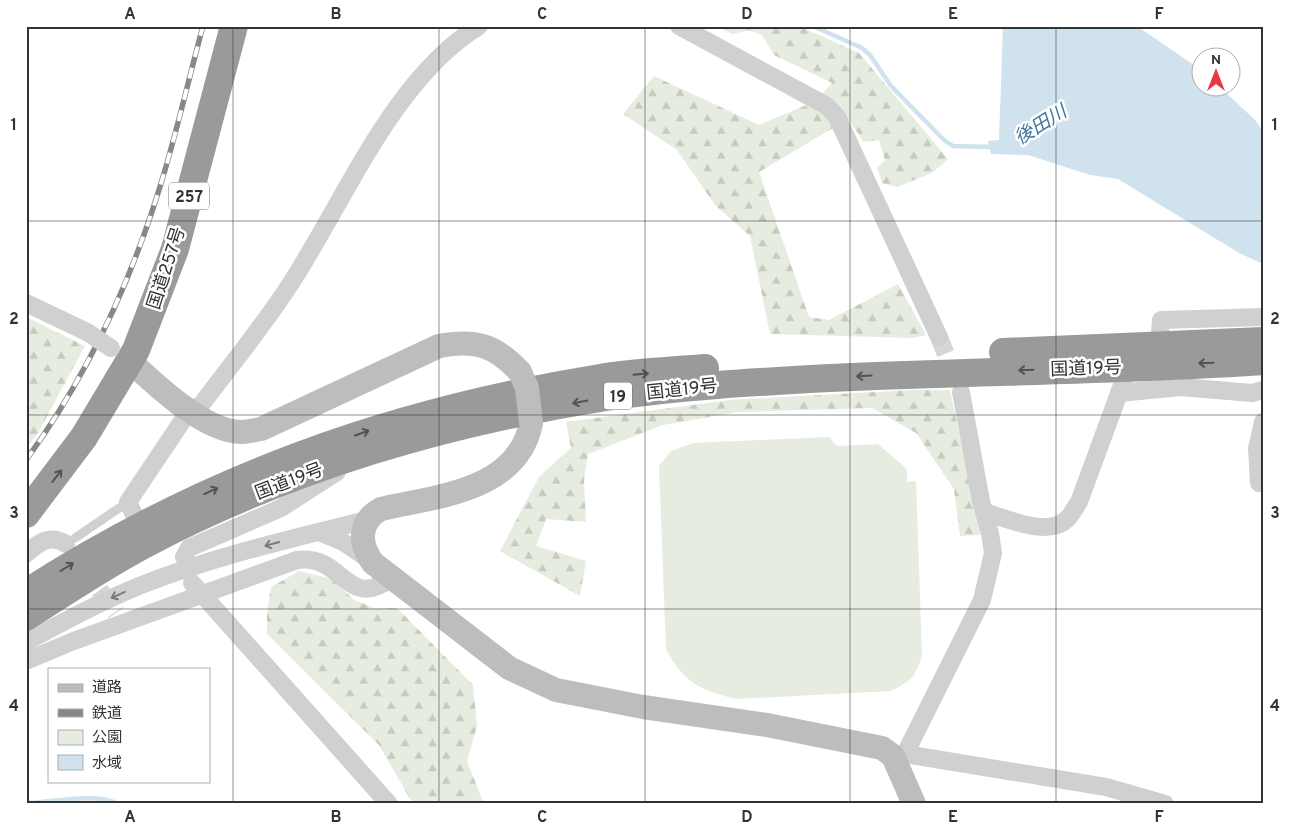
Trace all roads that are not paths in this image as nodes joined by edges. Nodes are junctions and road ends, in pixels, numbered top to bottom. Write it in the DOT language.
graph roads {
  1 [pos="234,26"];
  2 [pos="479,26"];
  3 [pos="679,26"];
  4 [pos="26,303"];
  5 [pos="939,337"];
  6 [pos="1260,344"];
  7 [pos="121,355"];
  8 [pos="1129,366"];
  9 [pos="1263,390"];
  10 [pos="961,392"];
  11 [pos="1119,392"];
  12 [pos="190,411"];
  13 [pos="1263,422"];
  14 [pos="379,450"];
  15 [pos="1259,483"];
  16 [pos="984,512"];
  17 [pos="26,514"];
  18 [pos="134,514"];
  19 [pos="366,520"];
  20 [pos="319,532"];
  21 [pos="70,541"];
  22 [pos="26,554"];
  23 [pos="184,557"];
  24 [pos="373,563"];
  25 [pos="393,577"];
  26 [pos="197,589"];
  27 [pos="26,593"];
  28 [pos="26,617"];
  29 [pos="26,642"];
  30 [pos="26,661"];
  31 [pos="899,755"];
  32 [pos="390,804"];
  33 [pos="914,804"];
  34 [pos="1165,804"];
  1 -- 7 [label="highway, 国道257号 / 257"];
  2 -- 12 [label="street"];
  3 -- 5 [label="street"];
  4 -- 7 [label="street, bridge"];
  6 -- 8 [label="highway, 国道19号 / 19, one-way"];
  18 -- 6 [label="highway, 国道19号 / 19, one-way"];
  7 -- 12 [label="street"];
  17 -- 7 [label="highway, 257, one-way"];
  8 -- 11 [label="street"];
  8 -- 14 [label="highway, 国道19号 / 19, one-way"];
  9 -- 11 [label="street"];
  10 -- 16 [label="street"];
  11 -- 16 [label="street"];
  12 -- 18 [label="street"];
  12 -- 19 [label="street, bridge"];
  13 -- 15 [label="street"];
  14 -- 23 [label="street"];
  14 -- 28 [label="highway, 国道19号 / 19"];
  16 -- 31 [label="street"];
  18 -- 21 [label="lane"];
  27 -- 18 [label="highway, 国道19号 / 19, one-way"];
  19 -- 20 [label="street"];
  19 -- 24 [label="street"];
  20 -- 24 [label="street"];
  20 -- 29 [label="street, one-way"];
  21 -- 22 [label="street"];
  24 -- 25 [label="street"];
  25 -- 26 [label="street"];
  25 -- 31 [label="street"];
  26 -- 30 [label="street"];
  26 -- 32 [label="street"];
  31 -- 33 [label="street"];
  31 -- 34 [label="street"];
}
